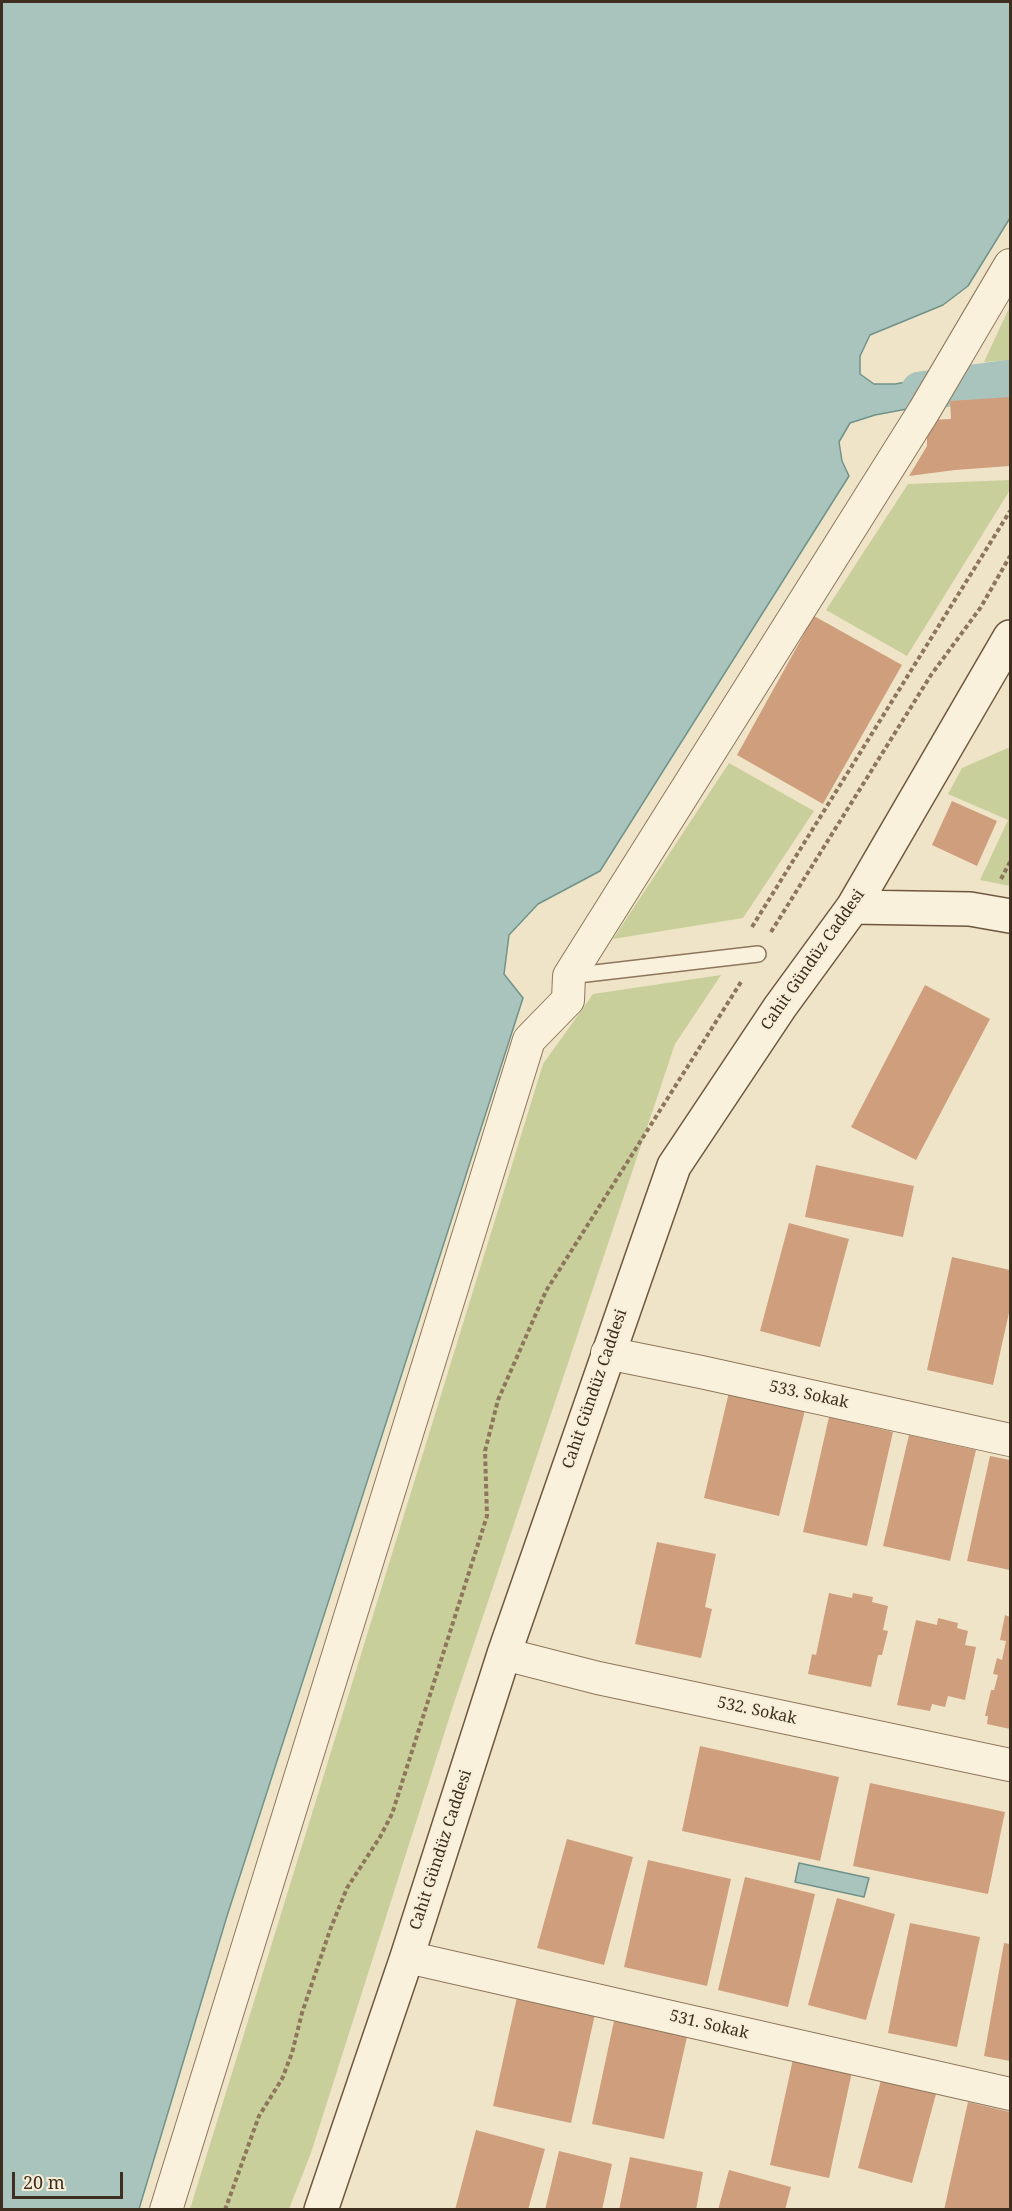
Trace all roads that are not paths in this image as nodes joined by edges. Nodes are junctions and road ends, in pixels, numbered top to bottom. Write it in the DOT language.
graph roads {
  1 [pos="1011,265"];
  2 [pos="1011,637"];
  3 [pos="853,907"];
  4 [pos="1011,916"];
  5 [pos="758,954"];
  6 [pos="568,976"];
  7 [pos="607,1353"];
  8 [pos="1011,1440"];
  9 [pos="504,1653"];
  10 [pos="1011,1765"];
  11 [pos="407,1957"];
  12 [pos="1011,2094"];
  13 [pos="166,2210"];
  14 [pos="321,2210"];
  1 -- 6 [label="street"];
  2 -- 3 [label="main road, Cahit Gündüz Caddesi"];
  3 -- 4 [label="main road"];
  3 -- 7 [label="main road, Cahit Gündüz Caddesi"];
  5 -- 6 [label="lane"];
  6 -- 13 [label="street"];
  7 -- 8 [label="street, 533. Sokak"];
  7 -- 9 [label="main road, Cahit Gündüz Caddesi"];
  9 -- 10 [label="street, 532. Sokak"];
  9 -- 11 [label="main road, Cahit Gündüz Caddesi"];
  11 -- 12 [label="street, 531. Sokak"];
  11 -- 14 [label="main road, Cahit Gündüz Caddesi"];
}
